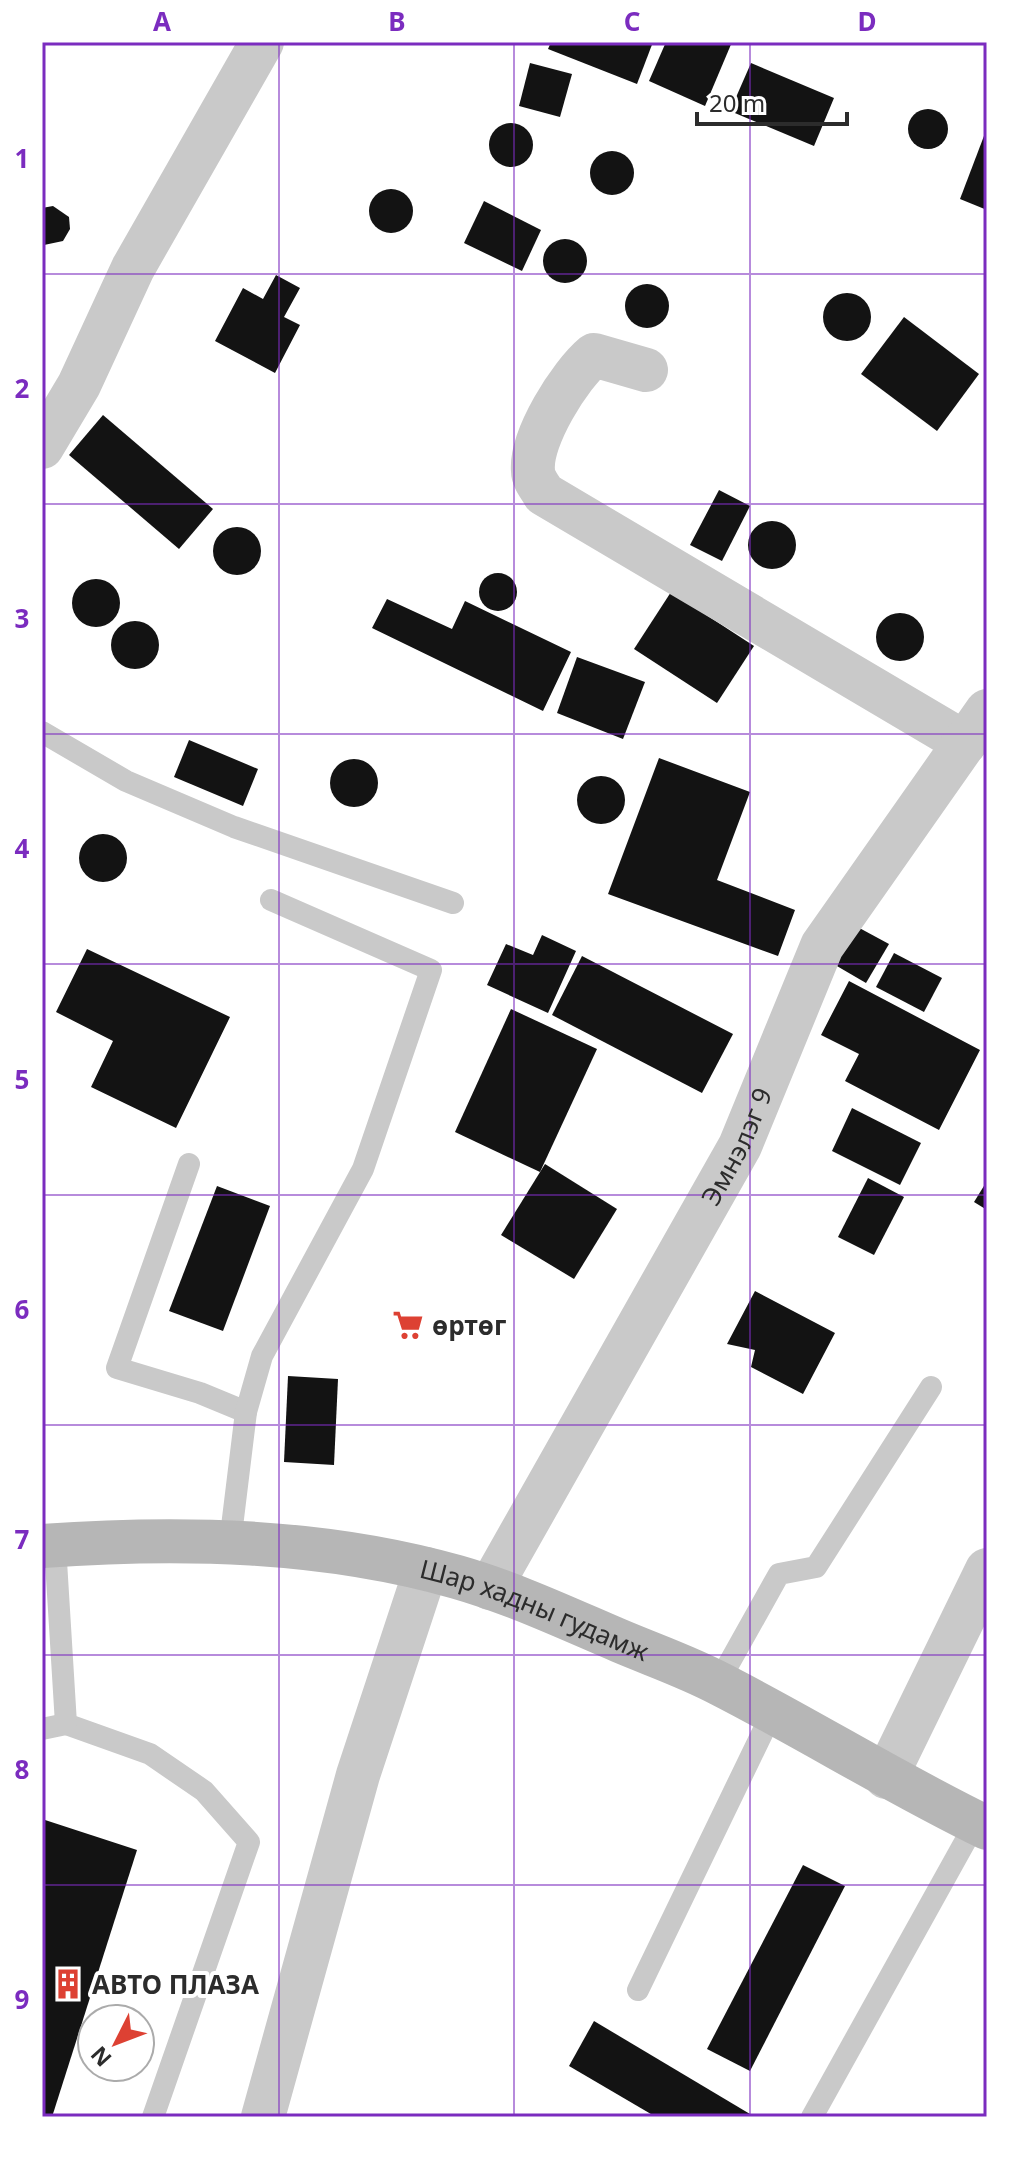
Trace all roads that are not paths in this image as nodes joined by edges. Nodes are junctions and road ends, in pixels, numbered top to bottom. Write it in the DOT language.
graph roads {
  1 [pos="262,42"];
  2 [pos="646,370"];
  3 [pos="42,447"];
  4 [pos="976,727"];
  5 [pos="42,732"];
  6 [pos="271,900"];
  7 [pos="453,903"];
  8 [pos="189,1164"];
  9 [pos="931,1387"];
  10 [pos="246,1412"];
  11 [pos="230,1543"];
  12 [pos="48,1546"];
  13 [pos="426,1569"];
  14 [pos="987,1570"];
  15 [pos="490,1588"];
  16 [pos="718,1683"];
  17 [pos="772,1713"];
  18 [pos="66,1724"];
  19 [pos="42,1729"];
  20 [pos="886,1777"];
  21 [pos="982,1825"];
  22 [pos="638,1990"];
  23 [pos="153,2117"];
  24 [pos="263,2117"];
  25 [pos="812,2117"];
  1 -- 3 [label="street"];
  2 -- 4 [label="street"];
  4 -- 15 [label="street, Эмнэлэг 9"];
  5 -- 7 [label="lane"];
  6 -- 10 [label="lane"];
  8 -- 10 [label="lane"];
  9 -- 16 [label="lane"];
  10 -- 11 [label="lane"];
  11 -- 12 [label="main road, Шар хадны гудамж"];
  11 -- 13 [label="main road, Шар хадны гудамж"];
  12 -- 18 [label="lane"];
  13 -- 15 [label="main road, Шар хадны гудамж"];
  13 -- 24 [label="street"];
  14 -- 20 [label="street"];
  15 -- 16 [label="main road, Шар хадны гудамж"];
  16 -- 17 [label="main road, Шар хадны гудамж"];
  17 -- 20 [label="main road, Шар хадны гудамж"];
  17 -- 22 [label="lane"];
  18 -- 19 [label="lane"];
  18 -- 23 [label="lane"];
  20 -- 21 [label="main road, Шар хадны гудамж"];
  21 -- 25 [label="lane"];
}
